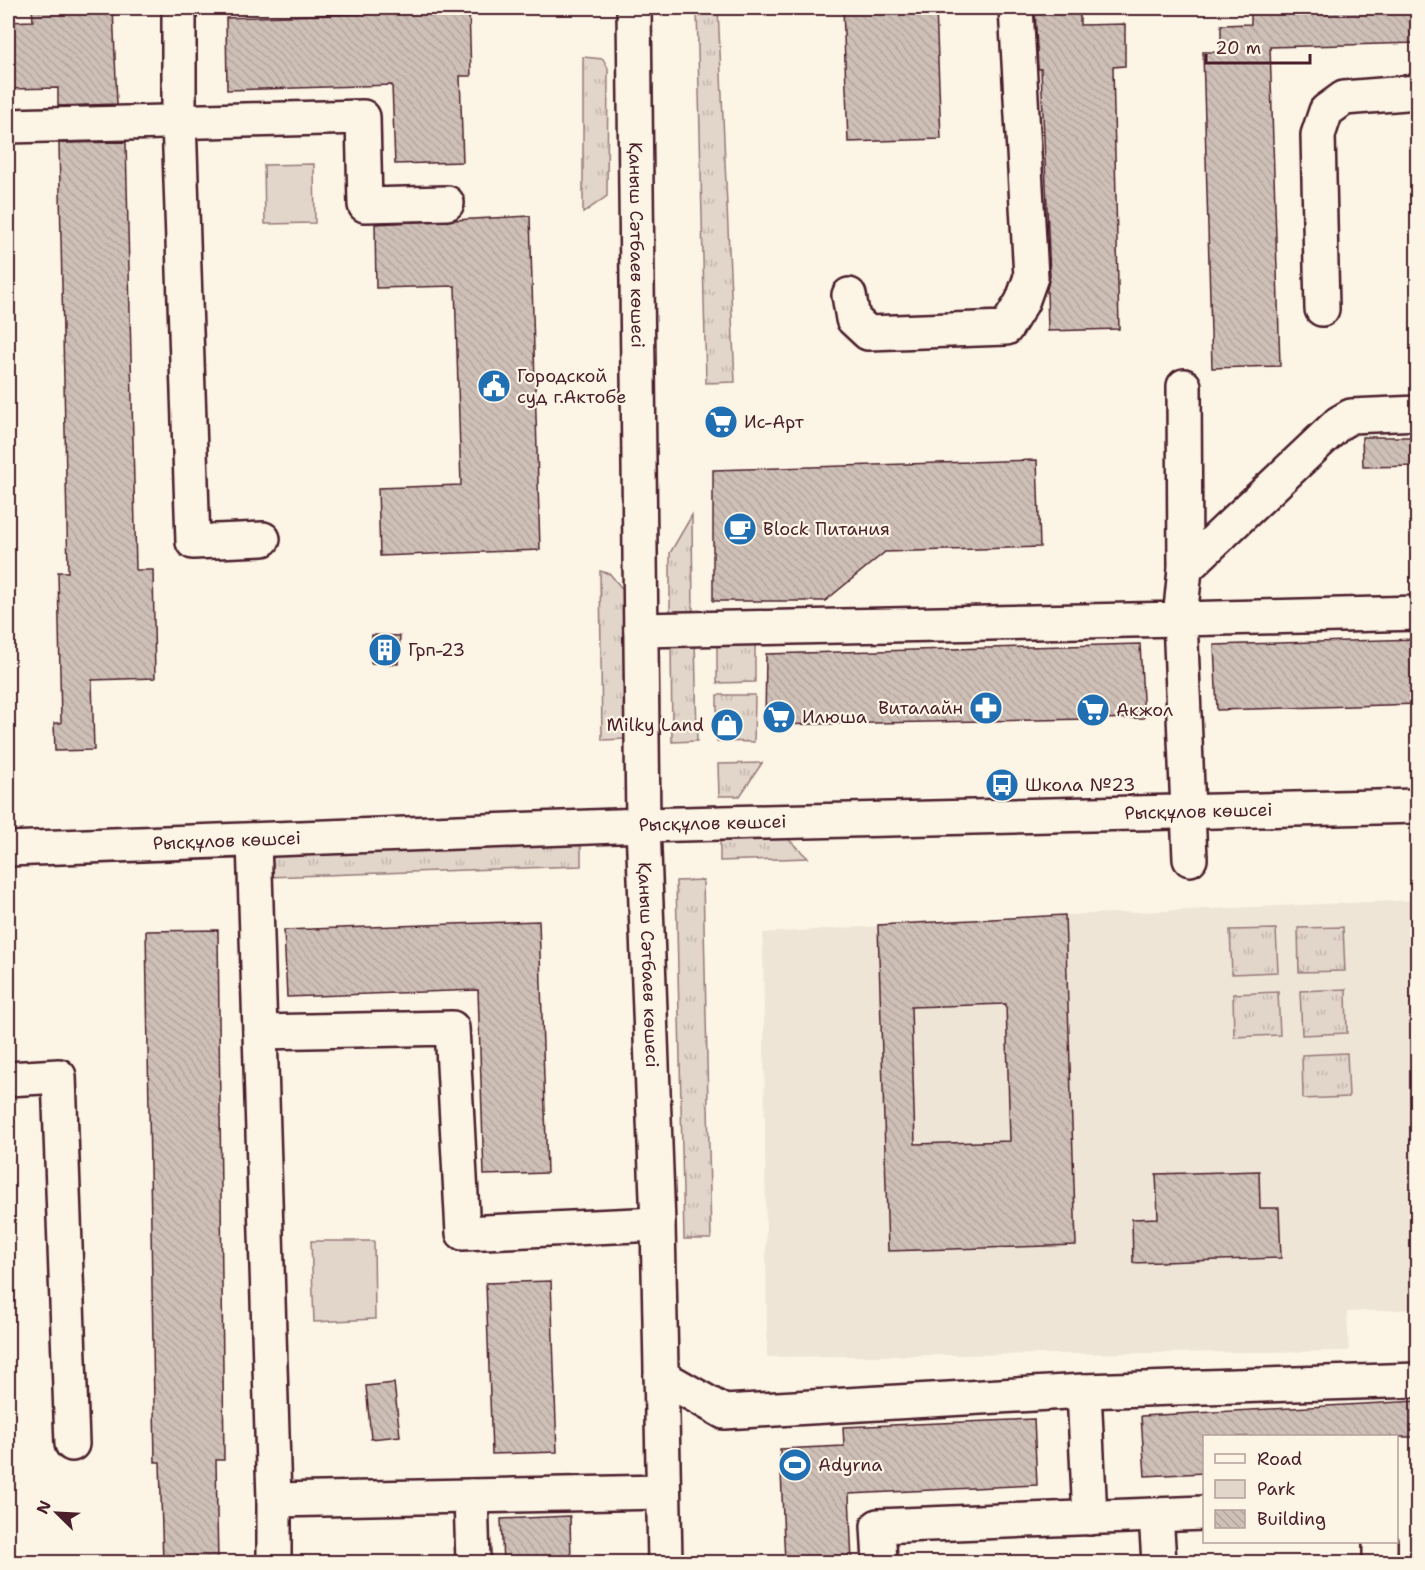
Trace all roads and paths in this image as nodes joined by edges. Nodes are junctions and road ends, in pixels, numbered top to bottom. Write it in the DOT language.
graph roads {
  1 [pos="179,8"];
  2 [pos="634,8"];
  3 [pos="1016,8"];
  4 [pos="1418,92"];
  5 [pos="179,120"];
  6 [pos="8,126"];
  7 [pos="447,203"];
  8 [pos="849,295"];
  9 [pos="1322,309"];
  10 [pos="1184,386"];
  11 [pos="1418,413"];
  12 [pos="263,539"];
  13 [pos="1185,569"];
  14 [pos="1418,613"];
  15 [pos="1180,619"];
  16 [pos="641,630"];
  17 [pos="1418,806"];
  18 [pos="1187,812"];
  19 [pos="643,825"];
  20 [pos="254,841"];
  21 [pos="8,849"];
  22 [pos="1190,859"];
  23 [pos="260,1032"];
  24 [pos="8,1079"];
  25 [pos="658,1224"];
  26 [pos="661,1376"];
  27 [pos="1418,1380"];
  28 [pos="1084,1391"];
  29 [pos="72,1444"];
  30 [pos="663,1492"];
  31 [pos="471,1496"];
  32 [pos="274,1500"];
  33 [pos="1203,1513"];
  34 [pos="1156,1515"];
  35 [pos="1090,1518"];
  36 [pos="1380,1543"];
  37 [pos="274,1563"];
  38 [pos="473,1563"];
  39 [pos="664,1563"];
  40 [pos="880,1563"];
  41 [pos="1159,1563"];
  42 [pos="1380,1563"];
  1 -- 5 [label="street"];
  2 -- 16 [label="street, Қаныш Сәтбаев көшесі"];
  3 -- 8 [label="street"];
  4 -- 9 [label="street"];
  5 -- 6 [label="street"];
  5 -- 7 [label="street"];
  5 -- 12 [label="street"];
  10 -- 13 [label="street"];
  11 -- 13 [label="street"];
  13 -- 15 [label="street"];
  14 -- 15 [label="street"];
  15 -- 16 [label="street"];
  15 -- 18 [label="street"];
  16 -- 19 [label="street, Қаныш Сәтбаев көшесі"];
  17 -- 18 [label="street, Рысқұлов көшсеі"];
  18 -- 19 [label="street, Рысқұлов көшсеі"];
  18 -- 22 [label="street"];
  19 -- 20 [label="street, Рысқұлов көшсеі"];
  19 -- 25 [label="street, Қаныш Сәтбаев көшесі"];
  20 -- 21 [label="street, Рысқұлов көшсеі"];
  20 -- 23 [label="street"];
  23 -- 25 [label="street"];
  23 -- 32 [label="street"];
  24 -- 29 [label="street"];
  25 -- 26 [label="street, Қаныш Сәтбаев көшесі"];
  26 -- 28 [label="street"];
  26 -- 30 [label="street, Қаныш Сәтбаев көшесі"];
  27 -- 28 [label="street"];
  28 -- 35 [label="street"];
  30 -- 31 [label="street"];
  30 -- 39 [label="street, Қаныш Сәтбаев көшесі"];
  31 -- 32 [label="street"];
  31 -- 38 [label="street"];
  32 -- 37 [label="street"];
  33 -- 34 [label="street"];
  34 -- 35 [label="street"];
  34 -- 41 [label="street"];
  35 -- 40 [label="street"];
  36 -- 42 [label="street"];
}
